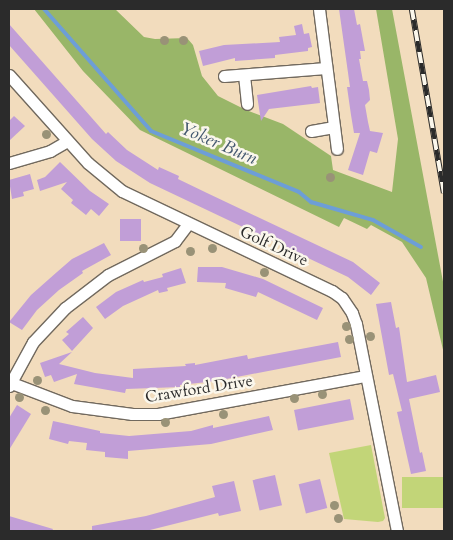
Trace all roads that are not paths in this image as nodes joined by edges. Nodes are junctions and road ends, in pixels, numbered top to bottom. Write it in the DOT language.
graph roads {
  1 [pos="319,9"];
  2 [pos="326,68"];
  3 [pos="9,75"];
  4 [pos="244,75"];
  5 [pos="224,76"];
  6 [pos="247,104"];
  7 [pos="334,127"];
  8 [pos="311,131"];
  9 [pos="67,141"];
  10 [pos="337,149"];
  11 [pos="9,163"];
  12 [pos="188,224"];
  13 [pos="366,376"];
  14 [pos="9,384"];
  15 [pos="397,531"];
  1 -- 2 [label="street"];
  2 -- 4 [label="street"];
  2 -- 7 [label="street"];
  3 -- 9 [label="street, Golf Drive"];
  4 -- 5 [label="street"];
  4 -- 6 [label="street"];
  7 -- 8 [label="street"];
  7 -- 10 [label="street"];
  9 -- 11 [label="street"];
  9 -- 12 [label="street, Golf Drive"];
  12 -- 13 [label="street, Golf Drive"];
  12 -- 14 [label="street"];
  13 -- 14 [label="street, Crawford Drive"];
  13 -- 15 [label="street, Golf Drive"];
}
